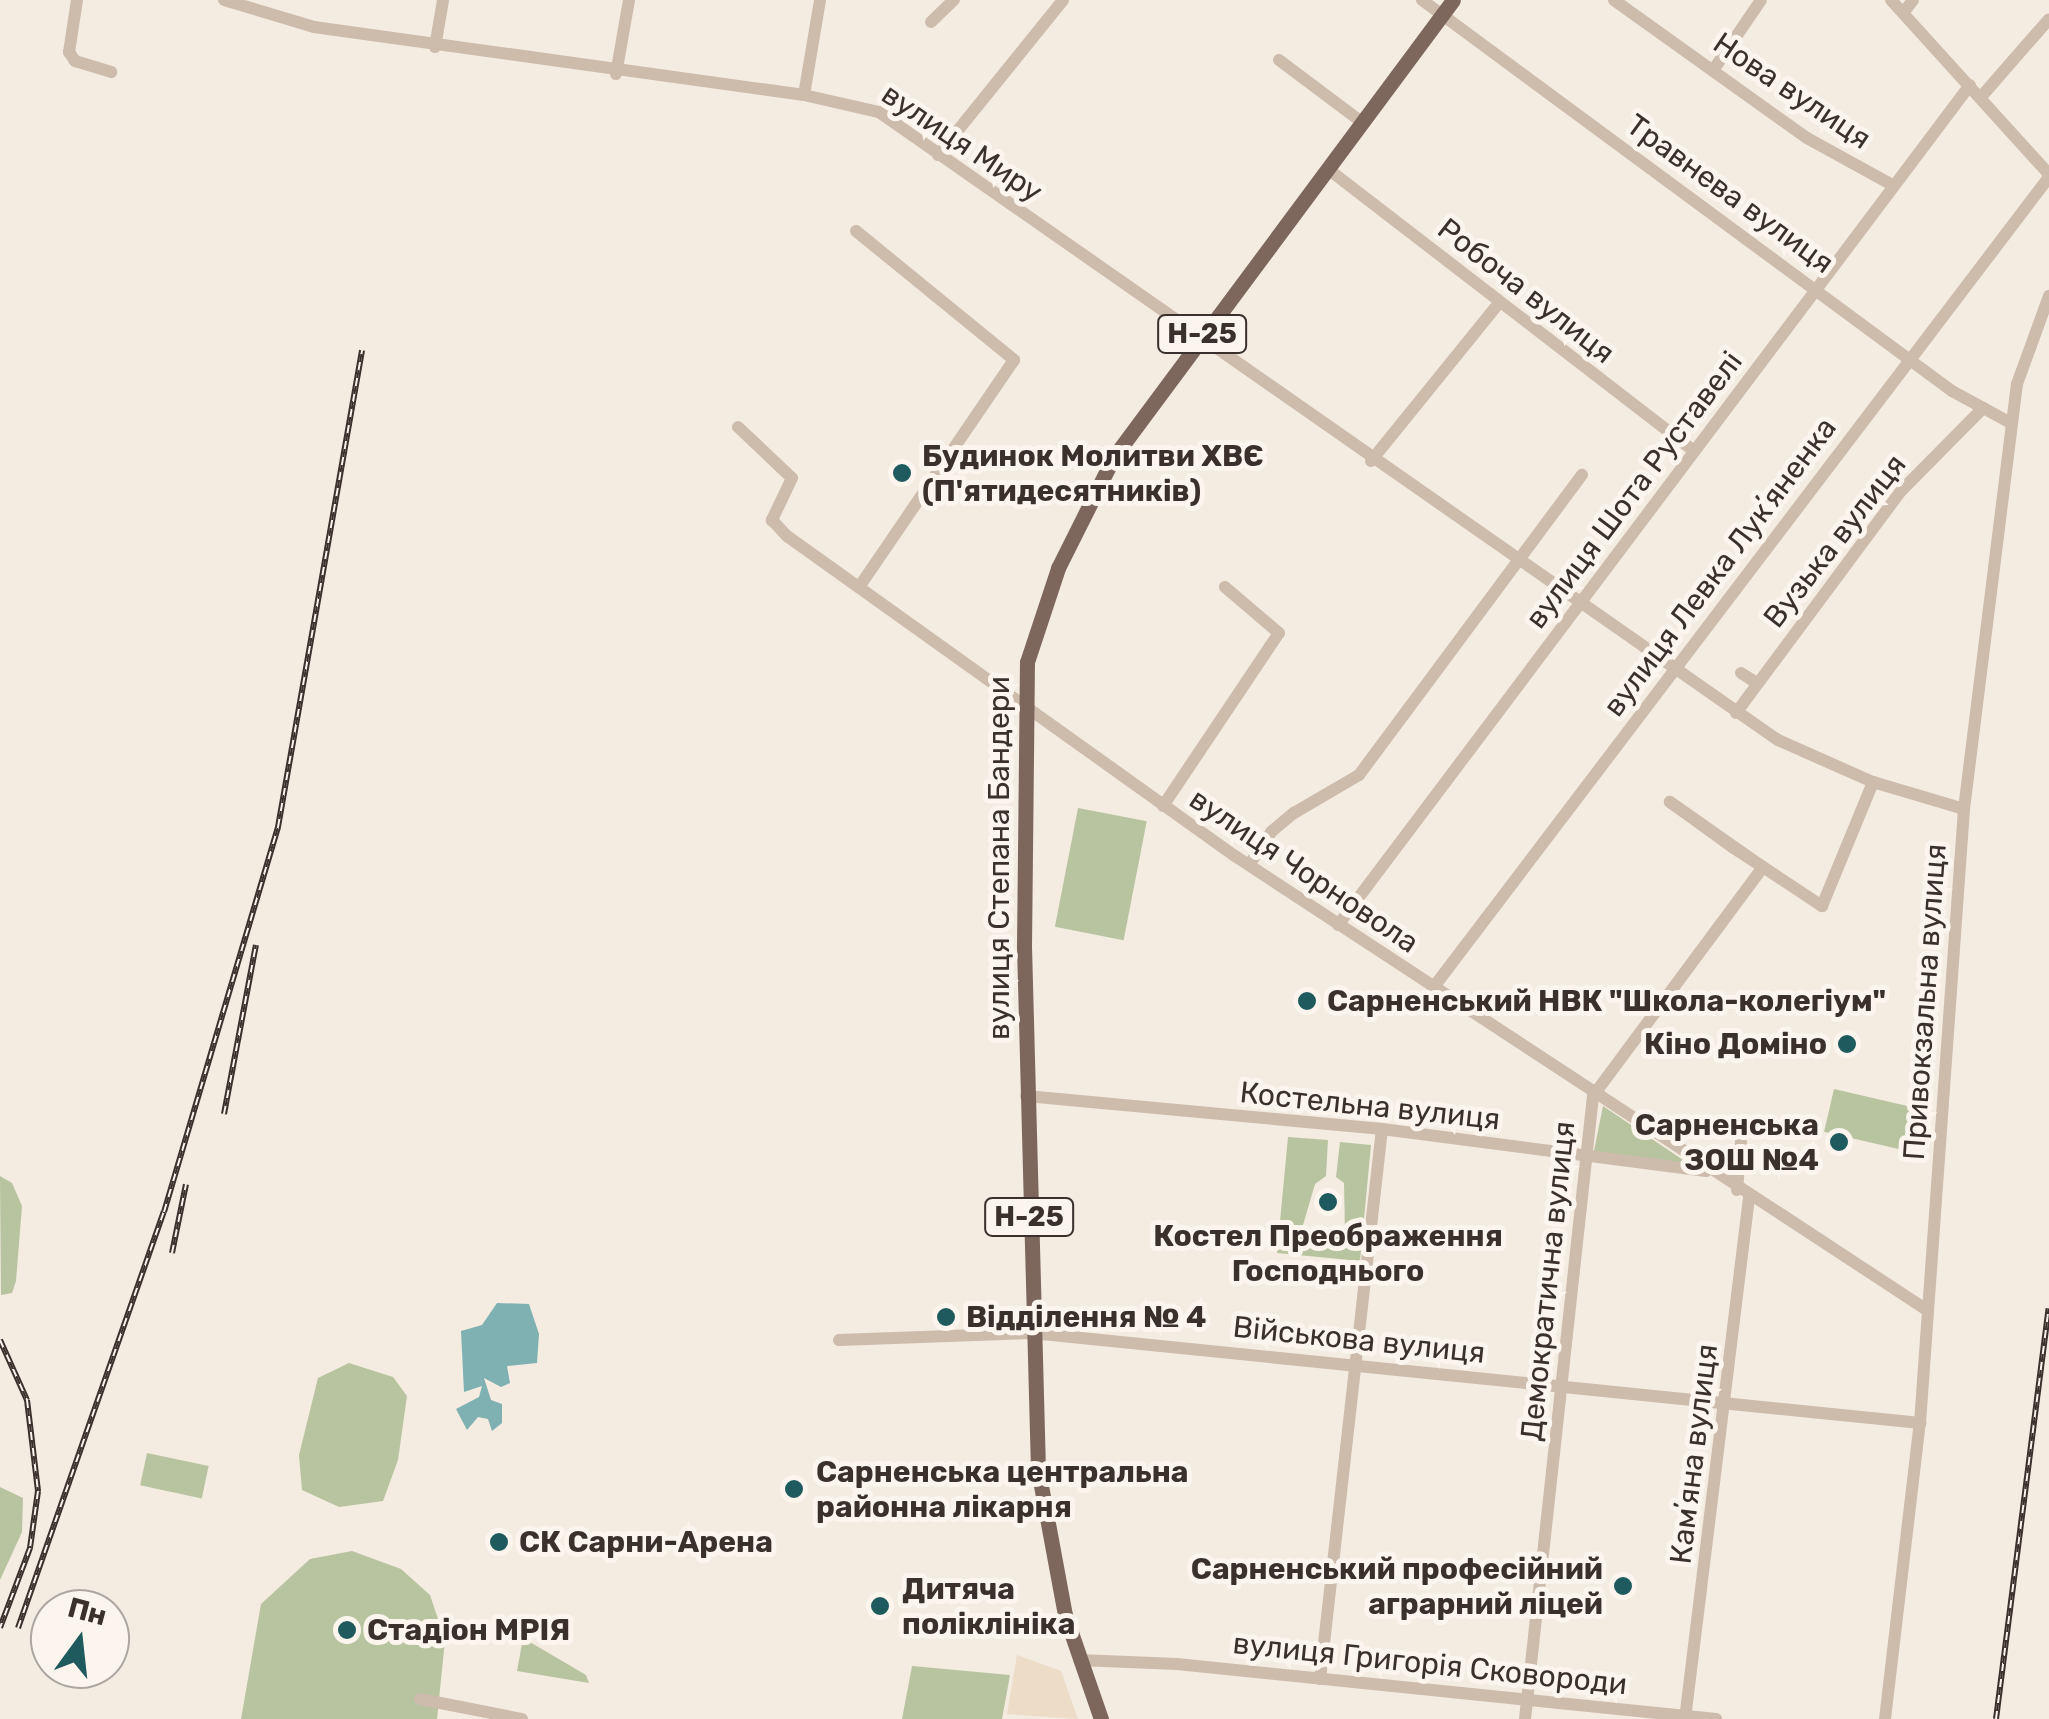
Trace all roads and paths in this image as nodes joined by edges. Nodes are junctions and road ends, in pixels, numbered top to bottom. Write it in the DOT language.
graph roads {
  1 [pos="76,0"];
  2 [pos="224,0"];
  3 [pos="443,0"];
  4 [pos="629,0"];
  5 [pos="820,0"];
  6 [pos="954,0"];
  7 [pos="1063,0"];
  8 [pos="1422,0"];
  9 [pos="1453,0"];
  10 [pos="1614,0"];
  11 [pos="1761,0"];
  12 [pos="1891,0"];
  13 [pos="1913,0"];
  14 [pos="1903,13"];
  15 [pos="1443,14"];
  16 [pos="2049,20"];
  17 [pos="930,22"];
  18 [pos="435,47"];
  19 [pos="1279,60"];
  20 [pos="1714,70"];
  21 [pos="111,72"];
  22 [pos="616,74"];
  23 [pos="1970,85"];
  24 [pos="804,96"];
  25 [pos="1981,96"];
  26 [pos="1363,123"];
  27 [pos="938,155"];
  28 [pos="1328,169"];
  29 [pos="2049,175"];
  30 [pos="1894,186"];
  31 [pos="856,231"];
  32 [pos="1817,290"];
  33 [pos="2049,296"];
  34 [pos="1498,302"];
  35 [pos="1198,339"];
  36 [pos="1912,357"];
  37 [pos="1983,408"];
  38 [pos="2011,423"];
  39 [pos="738,427"];
  40 [pos="1694,452"];
  41 [pos="1372,461"];
  42 [pos="1582,476"];
  43 [pos="1515,562"];
  44 [pos="859,586"];
  45 [pos="1225,587"];
  46 [pos="1579,604"];
  47 [pos="1673,670"];
  48 [pos="1741,672"];
  49 [pos="1757,684"];
  50 [pos="1026,706"];
  51 [pos="1736,712"];
  52 [pos="1873,782"];
  53 [pos="1164,806"];
  54 [pos="1964,809"];
  55 [pos="1249,866"];
  56 [pos="1762,867"];
  57 [pos="1338,925"];
  58 [pos="1433,988"];
  59 [pos="1026,1096"];
  60 [pos="1594,1096"];
  61 [pos="1382,1129"];
  62 [pos="1741,1141"];
  63 [pos="1585,1156"];
  64 [pos="1708,1171"];
  65 [pos="1743,1194"];
  66 [pos="1927,1310"];
  67 [pos="1032,1333"];
  68 [pos="838,1340"];
  69 [pos="1357,1364"];
  70 [pos="1561,1387"];
  71 [pos="1726,1403"];
  72 [pos="1920,1424"];
  73 [pos="1078,1660"];
  74 [pos="1320,1679"];
  75 [pos="1528,1698"];
  76 [pos="420,1699"];
  77 [pos="1685,1717"];
  78 [pos="522,1719"];
  79 [pos="1101,1719"];
  80 [pos="1525,1719"];
  81 [pos="1716,1719"];
  82 [pos="1885,1719"];
  1 -- 21 [label="street"];
  2 -- 18 [label="street, вулиця Миру"];
  3 -- 18 [label="street"];
  4 -- 22 [label="street"];
  5 -- 24 [label="street"];
  6 -- 17 [label="street"];
  7 -- 27 [label="street"];
  8 -- 15 [label="street, Травнева вулиця"];
  9 -- 15 [label="main road, вулиця Степана Бандери / Н-25"];
  10 -- 20 [label="street, Нова вулиця"];
  11 -- 20 [label="street"];
  12 -- 14 [label="street"];
  13 -- 14 [label="street"];
  14 -- 23 [label="street"];
  15 -- 26 [label="main road, вулиця Степана Бандери / Н-25"];
  15 -- 32 [label="street, Травнева вулиця"];
  16 -- 25 [label="street"];
  18 -- 22 [label="street, вулиця Миру"];
  19 -- 26 [label="street"];
  20 -- 30 [label="street, Нова вулиця"];
  22 -- 24 [label="street, вулиця Миру"];
  23 -- 25 [label="street"];
  23 -- 30 [label="street, вулиця Шота Руставелі"];
  24 -- 27 [label="street, вулиця Миру"];
  25 -- 29 [label="street"];
  26 -- 28 [label="main road, вулиця Степана Бандери / Н-25"];
  27 -- 35 [label="street, вулиця Миру"];
  28 -- 34 [label="street, Робоча вулиця"];
  28 -- 35 [label="main road, вулиця Степана Бандери / Н-25"];
  29 -- 36 [label="street, вулиця Левка Лукʼяненка"];
  30 -- 32 [label="street, вулиця Шота Руставелі"];
  31 -- 44 [label="street"];
  32 -- 36 [label="street, Травнева вулиця"];
  32 -- 40 [label="street, вулиця Шота Руставелі"];
  33 -- 38 [label="street, Привокзальна вулиця"];
  34 -- 40 [label="street, Робоча вулиця"];
  34 -- 41 [label="street"];
  35 -- 41 [label="street, вулиця Миру"];
  35 -- 50 [label="main road, вулиця Степана Бандери / Н-25"];
  36 -- 37 [label="street, Травнева вулиця"];
  36 -- 47 [label="street, вулиця Левка Лукʼяненка"];
  37 -- 38 [label="street, Травнева вулиця"];
  37 -- 49 [label="street, Вузька вулиця"];
  38 -- 54 [label="street, Привокзальна вулиця"];
  39 -- 44 [label="street, вулиця Чорновола"];
  40 -- 46 [label="street, вулиця Шота Руставелі"];
  41 -- 43 [label="street, вулиця Миру"];
  42 -- 43 [label="street"];
  43 -- 46 [label="street, вулиця Миру"];
  43 -- 55 [label="street"];
  44 -- 50 [label="street, вулиця Чорновола"];
  45 -- 53 [label="street"];
  46 -- 47 [label="street, вулиця Миру"];
  46 -- 57 [label="street, вулиця Шота Руставелі"];
  47 -- 51 [label="street, вулиця Миру"];
  47 -- 58 [label="street, вулиця Левка Лукʼяненка"];
  48 -- 49 [label="street"];
  49 -- 51 [label="street, Вузька вулиця"];
  50 -- 53 [label="street, вулиця Чорновола"];
  50 -- 59 [label="main road, вулиця Степана Бандери / Н-25"];
  51 -- 52 [label="street, вулиця Миру"];
  52 -- 54 [label="street, вулиця Миру"];
  52 -- 56 [label="street"];
  53 -- 55 [label="street, вулиця Чорновола"];
  54 -- 66 [label="street, Привокзальна вулиця"];
  55 -- 57 [label="street, вулиця Чорновола"];
  56 -- 56 [label="street"];
  56 -- 60 [label="street, Демократична вулиця"];
  57 -- 58 [label="street, вулиця Чорновола"];
  58 -- 60 [label="street, вулиця Чорновола"];
  59 -- 61 [label="street, Костельна вулиця"];
  59 -- 67 [label="main road, вулиця Степана Бандери / Н-25"];
  60 -- 63 [label="street, Демократична вулиця"];
  60 -- 64 [label="street, вулиця Чорновола"];
  61 -- 63 [label="street, Костельна вулиця"];
  61 -- 69 [label="street"];
  62 -- 65 [label="street, Камʼяна вулиця"];
  63 -- 64 [label="street, Костельна вулиця"];
  63 -- 70 [label="street, Демократична вулиця"];
  64 -- 65 [label="street, вулиця Чорновола"];
  65 -- 66 [label="street, вулиця Чорновола"];
  65 -- 71 [label="street, Камʼяна вулиця"];
  66 -- 72 [label="street, Привокзальна вулиця"];
  67 -- 68 [label="street, Військова вулиця"];
  67 -- 69 [label="street, Військова вулиця"];
  67 -- 73 [label="main road, вулиця Степана Бандери / Н-25"];
  69 -- 70 [label="street, Військова вулиця"];
  69 -- 74 [label="street"];
  70 -- 71 [label="street, Військова вулиця"];
  70 -- 75 [label="street, Демократична вулиця"];
  71 -- 72 [label="street, Військова вулиця"];
  71 -- 77 [label="street, Камʼяна вулиця"];
  72 -- 82 [label="street, Привокзальна вулиця"];
  73 -- 74 [label="street, вулиця Григорія Сковороди"];
  73 -- 79 [label="main road, вулиця Степана Бандери / Н-25"];
  74 -- 75 [label="street, вулиця Григорія Сковороди"];
  75 -- 77 [label="street, вулиця Григорія Сковороди"];
  75 -- 80 [label="street, Демократична вулиця"];
  76 -- 78 [label="street"];
  77 -- 81 [label="street, вулиця Григорія Сковороди"];
}
